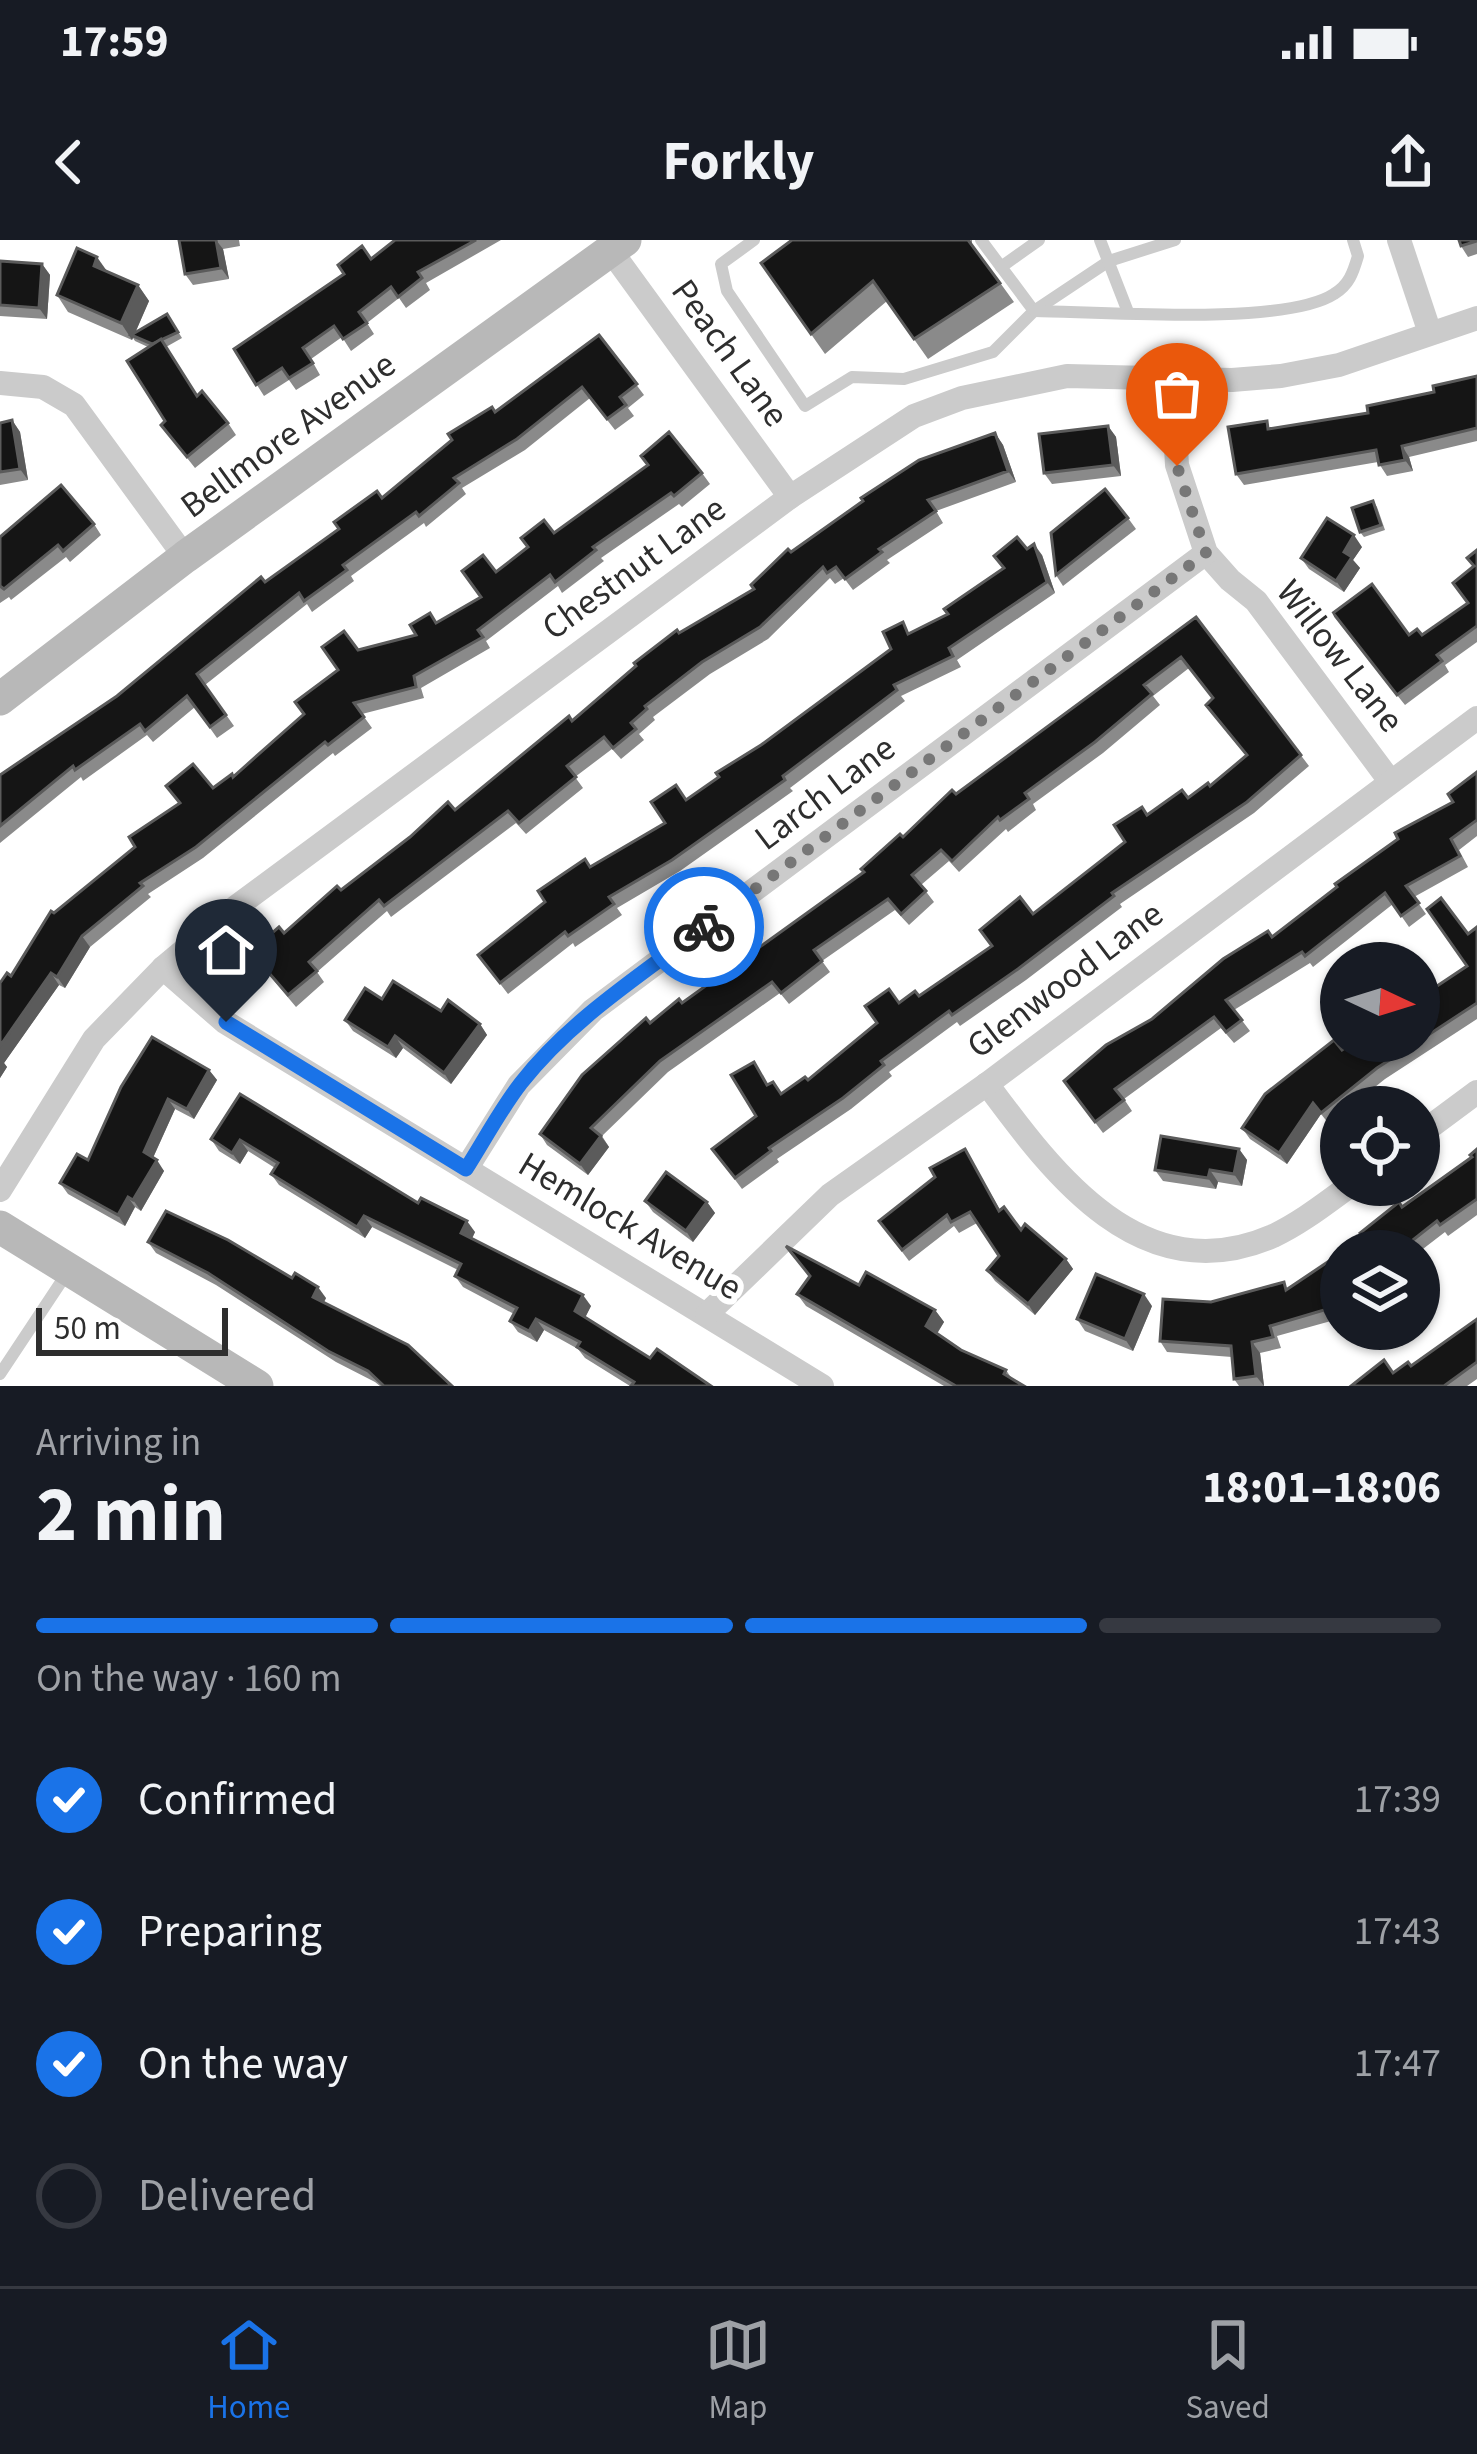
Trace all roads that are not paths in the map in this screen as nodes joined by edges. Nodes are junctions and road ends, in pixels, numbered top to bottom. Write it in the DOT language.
graph roads {
  1 [pos="981,240"];
  2 [pos="1039,240"];
  3 [pos="1100,240"];
  4 [pos="1175,240"];
  5 [pos="1353,240"];
  6 [pos="1399,240"];
  7 [pos="744,243"];
  8 [pos="618,245"];
  9 [pos="1109,261"];
  10 [pos="1001,267"];
  11 [pos="1034,311"];
  12 [pos="1128,312"];
  13 [pos="1477,318"];
  14 [pos="1430,333"];
  15 [pos="1172,376"];
  16 [pos="0,383"];
  17 [pos="790,497"];
  18 [pos="1206,553"];
  19 [pos="185,557"];
  20 [pos="0,699"];
  21 [pos="1477,718"];
  22 [pos="1390,781"];
  23 [pos="163,968"];
  24 [pos="987,1084"];
  25 [pos="1477,1092"];
  26 [pos="1440,1119"];
  27 [pos="466,1169"];
  28 [pos="0,1190"];
  29 [pos="1322,1206"];
  30 [pos="0,1227"];
  31 [pos="69,1270"];
  32 [pos="707,1314"];
  33 [pos="0,1374"];
  34 [pos="257,1386"];
  35 [pos="822,1386"];
  1 -- 10 [label="lane"];
  2 -- 10 [label="lane"];
  3 -- 9 [label="lane"];
  4 -- 9 [label="lane"];
  5 -- 12 [label="lane"];
  6 -- 14 [label="street"];
  7 -- 11 [label="lane"];
  8 -- 17 [label="street, Peach Lane"];
  8 -- 19 [label="main road, Bellmore Avenue"];
  9 -- 11 [label="lane"];
  9 -- 12 [label="lane"];
  10 -- 11 [label="lane"];
  11 -- 12 [label="lane"];
  13 -- 14 [label="street, Chestnut Lane"];
  14 -- 15 [label="street, Chestnut Lane"];
  15 -- 17 [label="street, Chestnut Lane"];
  15 -- 18 [label="street, Willow Lane"];
  16 -- 19 [label="street"];
  17 -- 23 [label="street, Chestnut Lane"];
  18 -- 22 [label="street, Willow Lane"];
  18 -- 27 [label="street, Larch Lane"];
  19 -- 20 [label="main road, Bellmore Avenue"];
  21 -- 22 [label="street, Glenwood Lane"];
  22 -- 24 [label="street, Glenwood Lane"];
  23 -- 27 [label="street, Hemlock Avenue"];
  23 -- 28 [label="street, Chestnut Lane"];
  24 -- 29 [label="street"];
  24 -- 32 [label="street, Glenwood Lane"];
  25 -- 26 [label="street"];
  27 -- 32 [label="street, Hemlock Avenue"];
  30 -- 31 [label="main road"];
  31 -- 33 [label="lane"];
  31 -- 34 [label="main road"];
  32 -- 35 [label="street, Hemlock Avenue"];
}
